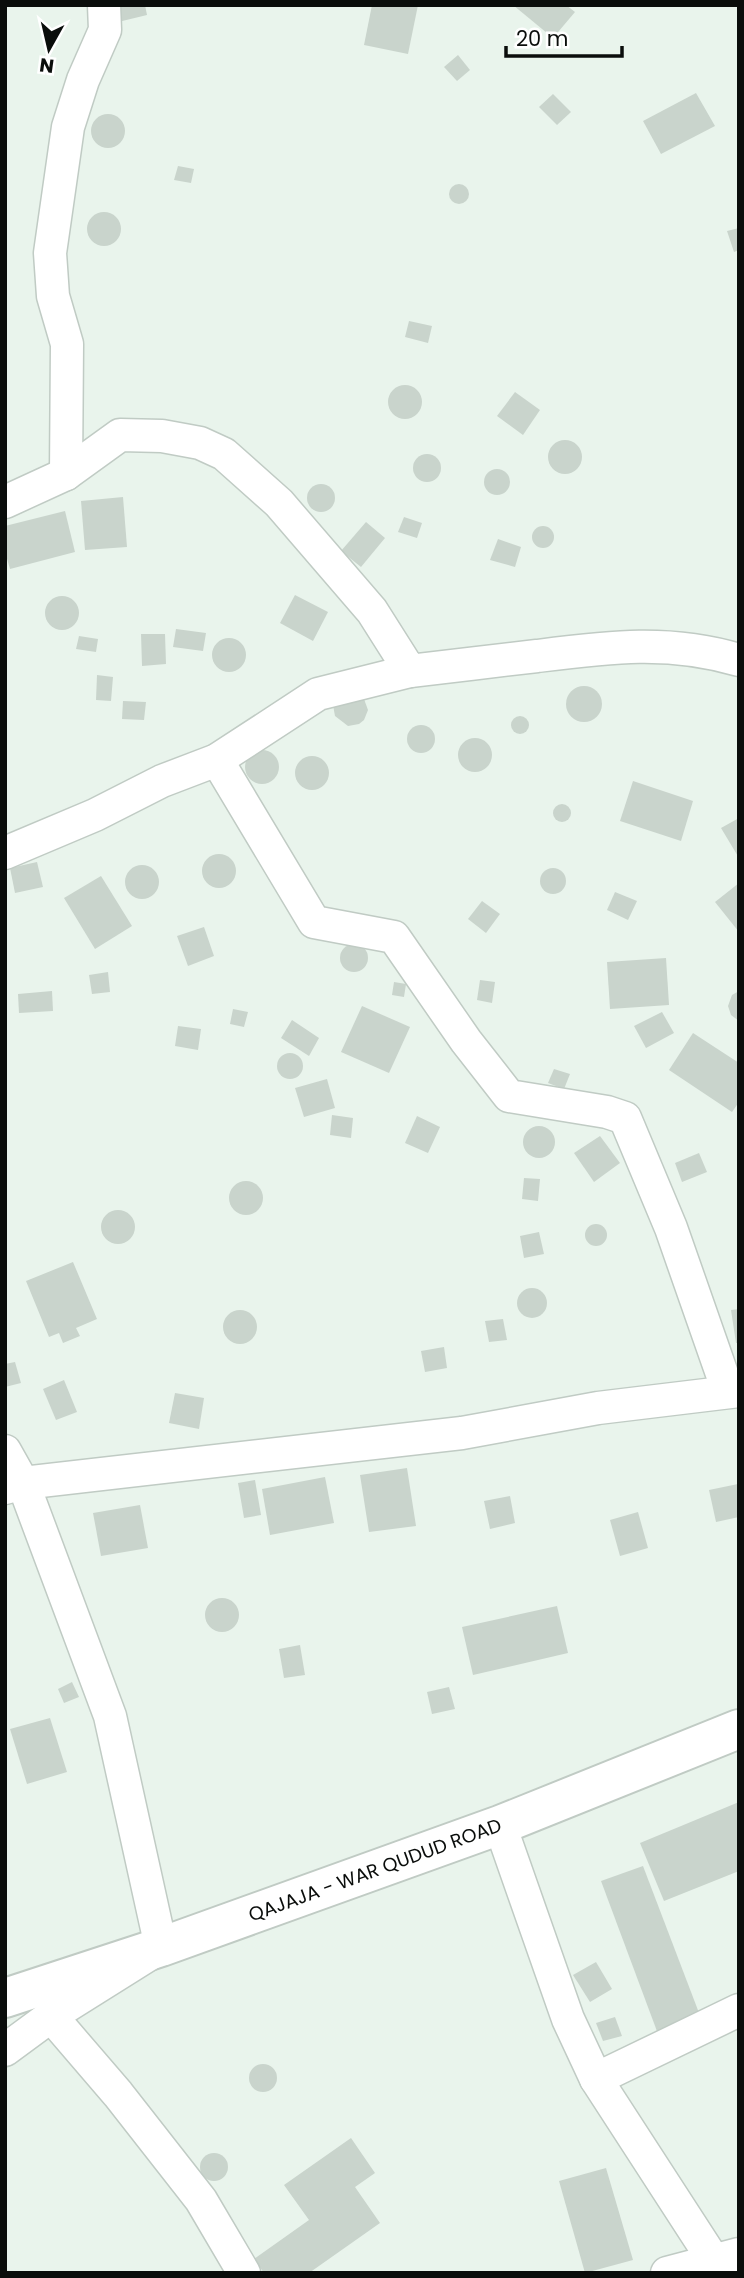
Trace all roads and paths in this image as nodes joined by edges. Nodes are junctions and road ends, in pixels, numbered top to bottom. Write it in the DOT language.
graph roads {
  1 [pos="104,5"];
  2 [pos="66,474"];
  3 [pos="5,502"];
  4 [pos="739,660"];
  5 [pos="410,671"];
  6 [pos="217,760"];
  7 [pos="5,853"];
  8 [pos="733,1391"];
  9 [pos="5,1451"];
  10 [pos="14,1486"];
  11 [pos="739,1729"];
  12 [pos="500,1825"];
  13 [pos="161,1947"];
  14 [pos="5,1998"];
  15 [pos="739,2010"];
  16 [pos="51,2016"];
  17 [pos="5,2050"];
  18 [pos="596,2079"];
  19 [pos="726,2257"];
  20 [pos="243,2272"];
  21 [pos="667,2273"];
  1 -- 2 [label="street"];
  2 -- 3 [label="street"];
  2 -- 5 [label="street"];
  4 -- 5 [label="street"];
  5 -- 6 [label="street"];
  6 -- 7 [label="street"];
  6 -- 8 [label="street"];
  8 -- 10 [label="street"];
  9 -- 10 [label="street"];
  10 -- 13 [label="street"];
  11 -- 12 [label="street, QAJAJA - WAR QUDUD ROAD"];
  12 -- 13 [label="street, QAJAJA - WAR QUDUD ROAD"];
  12 -- 18 [label="street"];
  13 -- 14 [label="street, QAJAJA - WAR QUDUD ROAD"];
  13 -- 16 [label="street"];
  15 -- 18 [label="street"];
  16 -- 17 [label="street"];
  16 -- 20 [label="street"];
  18 -- 19 [label="street"];
  19 -- 21 [label="street"];
}
